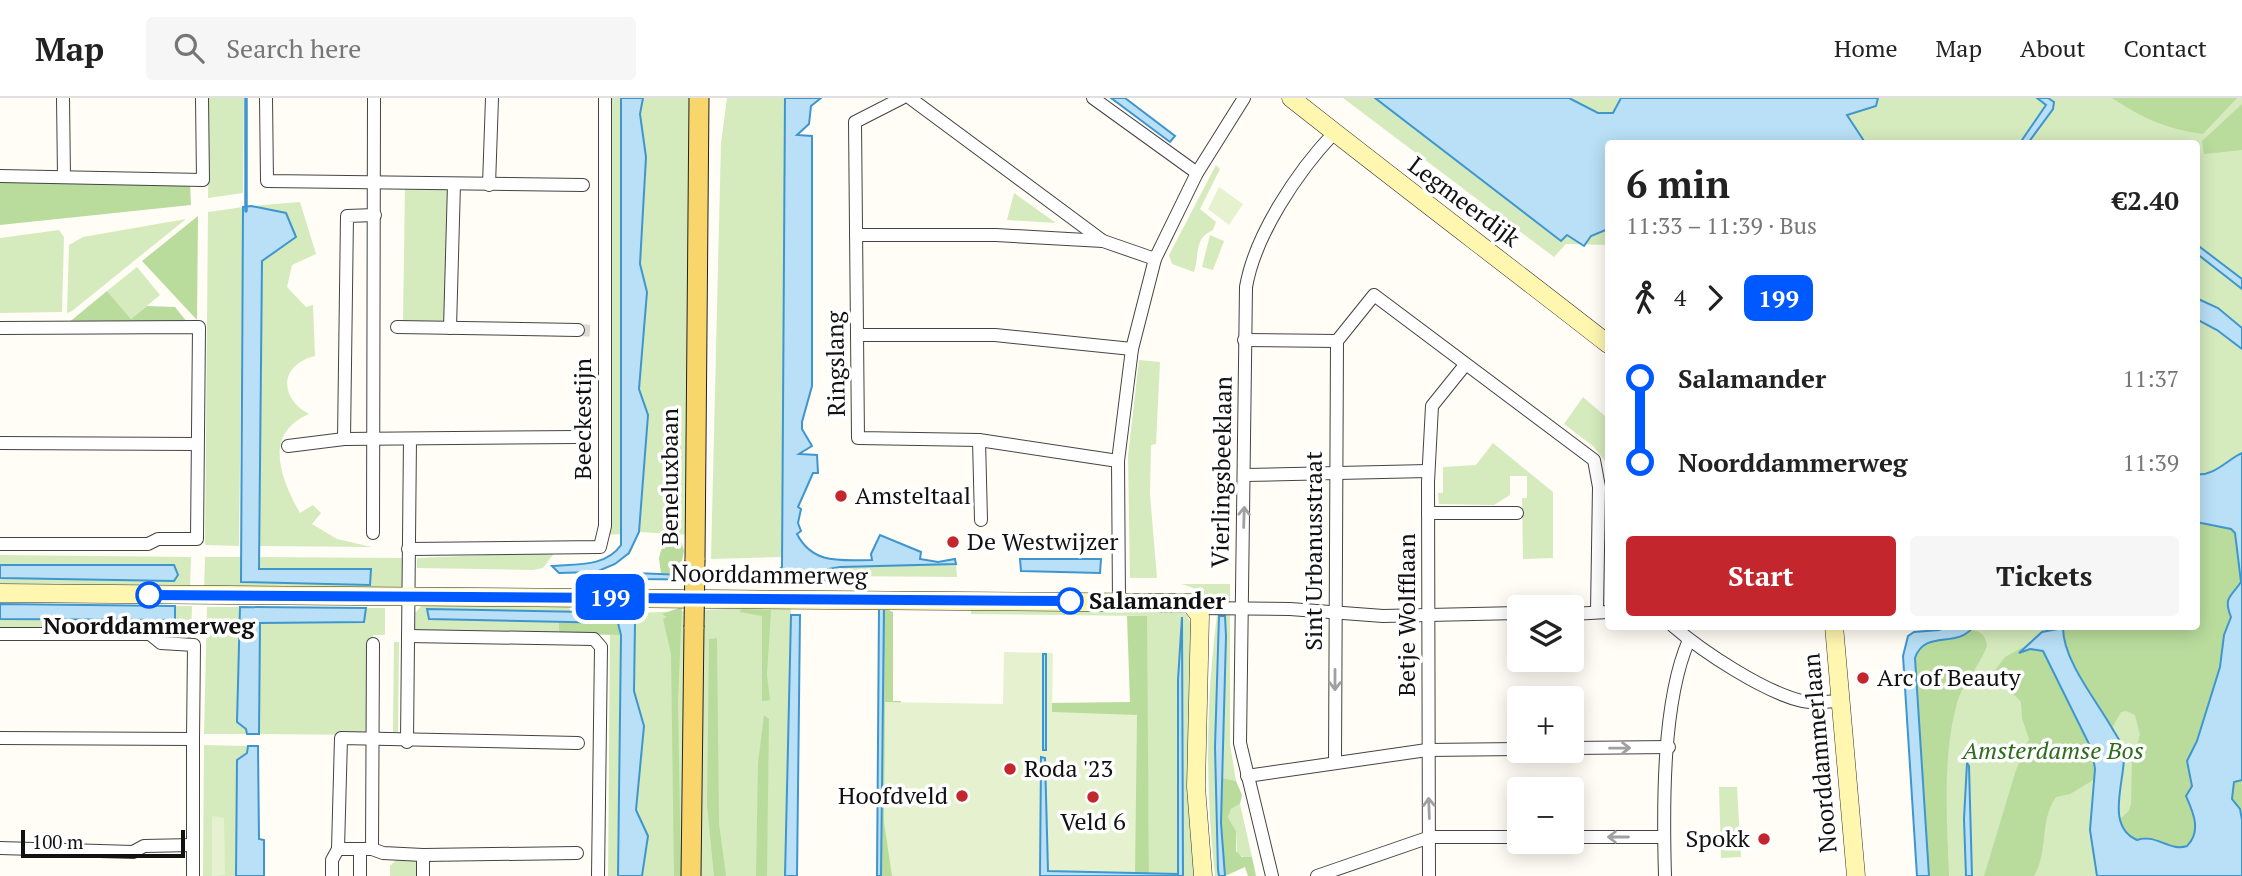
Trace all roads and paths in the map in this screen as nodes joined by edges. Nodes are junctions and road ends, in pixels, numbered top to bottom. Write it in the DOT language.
graph roads {
  1 [pos="63,98"];
  2 [pos="202,98"];
  3 [pos="266,98"];
  4 [pos="374,98"];
  5 [pos="492,98"];
  6 [pos="605,98"];
  7 [pos="699,98"];
  8 [pos="712,98"];
  9 [pos="902,98"];
  10 [pos="910,98"];
  11 [pos="1093,98"];
  12 [pos="1244,98"];
  13 [pos="1291,98"];
  14 [pos="1334,133"];
  15 [pos="1196,173"];
  16 [pos="0,176"];
  17 [pos="64,177"];
  18 [pos="374,184"];
  19 [pos="454,184"];
  20 [pos="698,184"];
  21 [pos="489,185"];
  22 [pos="605,186"];
  23 [pos="375,215"];
  24 [pos="856,235"];
  25 [pos="1103,241"];
  26 [pos="1156,259"];
  27 [pos="397,327"];
  28 [pos="0,328"];
  29 [pos="450,328"];
  30 [pos="578,330"];
  31 [pos="857,335"];
  32 [pos="1244,340"];
  33 [pos="1337,341"];
  34 [pos="1605,342"];
  35 [pos="1132,349"];
  36 [pos="1465,365"];
  37 [pos="591,436"];
  38 [pos="344,439"];
  39 [pos="375,439"];
  40 [pos="410,439"];
  41 [pos="979,440"];
  42 [pos="0,443"];
  43 [pos="197,444"];
  44 [pos="288,446"];
  45 [pos="1118,461"];
  46 [pos="1428,471"];
  47 [pos="1335,472"];
  48 [pos="1245,475"];
  49 [pos="1428,513"];
  50 [pos="1517,513"];
  51 [pos="981,520"];
  52 [pos="373,533"];
  53 [pos="0,544"];
  54 [pos="408,549"];
  55 [pos="0,593"];
  56 [pos="408,598"];
  57 [pos="1119,602"];
  58 [pos="1242,609"];
  59 [pos="1198,612"];
  60 [pos="1335,612"];
  61 [pos="1428,612"];
  62 [pos="1603,612"];
  63 [pos="1507,613"];
  64 [pos="1584,613"];
  65 [pos="1678,630"];
  66 [pos="1834,630"];
  67 [pos="0,634"];
  68 [pos="408,636"];
  69 [pos="1689,640"];
  70 [pos="373,644"];
  71 [pos="1841,701"];
  72 [pos="0,738"];
  73 [pos="373,738"];
  74 [pos="193,739"];
  75 [pos="407,742"];
  76 [pos="599,743"];
  77 [pos="1668,747"];
  78 [pos="1584,748"];
  79 [pos="1507,749"];
  80 [pos="1427,750"];
  81 [pos="1335,761"];
  82 [pos="693,771"];
  83 [pos="1247,776"];
  84 [pos="1430,837"];
  85 [pos="1507,837"];
  86 [pos="1584,837"];
  87 [pos="1664,837"];
  88 [pos="193,845"];
  89 [pos="0,848"];
  90 [pos="338,849"];
  91 [pos="366,849"];
  92 [pos="598,854"];
  93 [pos="423,855"];
  94 [pos="192,876"];
  95 [pos="332,876"];
  96 [pos="360,876"];
  97 [pos="423,876"];
  98 [pos="598,876"];
  99 [pos="691,876"];
  100 [pos="703,876"];
  101 [pos="1203,876"];
  102 [pos="1272,876"];
  103 [pos="1317,876"];
  104 [pos="1429,876"];
  105 [pos="1665,876"];
  106 [pos="1856,876"];
  1 -- 17 [label="street"];
  2 -- 17 [label="street"];
  3 -- 18 [label="street"];
  4 -- 18 [label="street"];
  5 -- 21 [label="street"];
  6 -- 22 [label="street, Beeckestijn"];
  7 -- 20 [label="main road, Beneluxbaan"];
  8 -- 20 [label="main road, Beneluxbaan"];
  9 -- 24 [label="street, Ringslang"];
  10 -- 25 [label="street"];
  11 -- 15 [label="street"];
  12 -- 15 [label="street"];
  13 -- 14 [label="street, Legmeerdijk"];
  14 -- 32 [label="street, Vierlingsbeeklaan"];
  14 -- 34 [label="street, Legmeerdijk"];
  15 -- 26 [label="street"];
  16 -- 17 [label="street"];
  18 -- 19 [label="street"];
  18 -- 23 [label="street"];
  19 -- 21 [label="street"];
  19 -- 29 [label="street"];
  20 -- 82 [label="main road, Beneluxbaan, bridge"];
  21 -- 22 [label="street"];
  22 -- 37 [label="street, Beeckestijn"];
  23 -- 38 [label="street"];
  23 -- 39 [label="street"];
  24 -- 25 [label="street"];
  24 -- 31 [label="street, Ringslang"];
  25 -- 26 [label="street"];
  26 -- 35 [label="street"];
  27 -- 29 [label="street"];
  28 -- 43 [label="street"];
  29 -- 30 [label="street"];
  31 -- 35 [label="street"];
  31 -- 41 [label="street, Ringslang"];
  32 -- 33 [label="street"];
  32 -- 48 [label="street, Vierlingsbeeklaan"];
  33 -- 36 [label="street"];
  33 -- 47 [label="street, Sint Urbanusstraat"];
  35 -- 45 [label="street"];
  36 -- 46 [label="street, Betje Wolfflaan"];
  36 -- 62 [label="street"];
  37 -- 40 [label="street"];
  37 -- 54 [label="street, Beeckestijn"];
  38 -- 39 [label="street"];
  38 -- 44 [label="street"];
  39 -- 40 [label="street"];
  39 -- 52 [label="street"];
  40 -- 54 [label="street"];
  41 -- 45 [label="street, Ringslang"];
  41 -- 51 [label="street"];
  42 -- 43 [label="street"];
  43 -- 53 [label="street"];
  45 -- 57 [label="street"];
  46 -- 47 [label="street"];
  46 -- 49 [label="street, Betje Wolfflaan"];
  47 -- 48 [label="street"];
  47 -- 60 [label="street, Sint Urbanusstraat"];
  58 -- 48 [label="street, Vierlingsbeeklaan, one-way"];
  49 -- 50 [label="street"];
  49 -- 61 [label="street, Betje Wolfflaan"];
  54 -- 56 [label="street"];
  55 -- 56 [label="street, Noorddammerweg"];
  56 -- 57 [label="street, Noorddammerweg"];
  56 -- 68 [label="street"];
  57 -- 59 [label="street, Noorddammerweg"];
  58 -- 59 [label="street, Noorddammerweg"];
  58 -- 60 [label="street, Noorddammerweg"];
  58 -- 83 [label="street, Vierlingsbeeklaan"];
  59 -- 101 [label="street"];
  60 -- 61 [label="street, Noorddammerweg"];
  60 -- 81 [label="street, Sint Urbanusstraat, one-way"];
  61 -- 63 [label="street"];
  61 -- 80 [label="street, Betje Wolfflaan"];
  62 -- 64 [label="street"];
  65 -- 69 [label="street"];
  66 -- 71 [label="street, Noorddammerlaan"];
  67 -- 74 [label="street"];
  68 -- 75 [label="street"];
  68 -- 76 [label="street"];
  69 -- 71 [label="street"];
  69 -- 77 [label="street"];
  70 -- 73 [label="street"];
  71 -- 106 [label="street, Noorddammerlaan"];
  72 -- 74 [label="street"];
  73 -- 75 [label="street"];
  73 -- 90 [label="street"];
  73 -- 91 [label="street"];
  74 -- 88 [label="street"];
  75 -- 76 [label="street"];
  76 -- 92 [label="street"];
  78 -- 77 [label="street, one-way"];
  77 -- 87 [label="street"];
  79 -- 80 [label="street"];
  80 -- 81 [label="street"];
  84 -- 80 [label="street, Betje Wolfflaan, one-way"];
  81 -- 83 [label="street"];
  82 -- 99 [label="main road, Beneluxbaan"];
  82 -- 100 [label="main road, Beneluxbaan"];
  83 -- 102 [label="street, Vierlingsbeeklaan"];
  84 -- 85 [label="street"];
  84 -- 103 [label="street"];
  84 -- 104 [label="street, Betje Wolfflaan"];
  87 -- 86 [label="street, one-way"];
  87 -- 105 [label="street"];
  88 -- 89 [label="street"];
  88 -- 94 [label="street"];
  90 -- 91 [label="street"];
  90 -- 95 [label="street"];
  91 -- 93 [label="street"];
  91 -- 96 [label="street"];
  92 -- 93 [label="street"];
  92 -- 98 [label="street"];
  93 -- 97 [label="street"];
}
